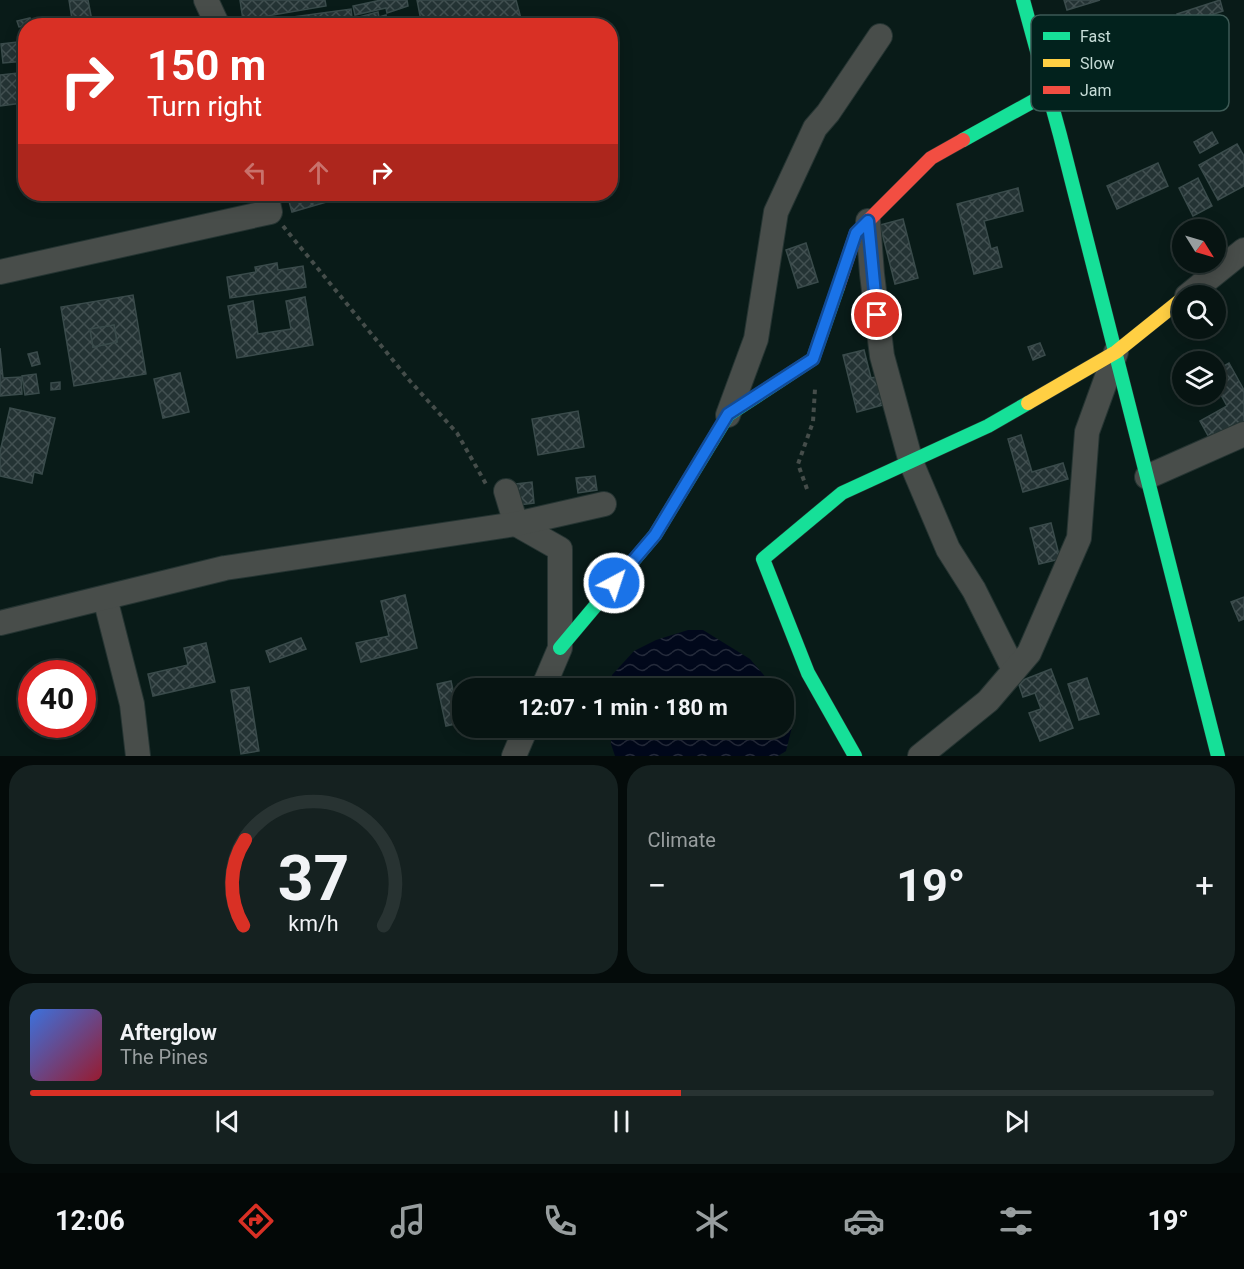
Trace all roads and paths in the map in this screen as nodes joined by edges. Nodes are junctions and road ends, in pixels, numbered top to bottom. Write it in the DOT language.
graph roads {
  1 [pos="206,0"];
  2 [pos="1023,0"];
  3 [pos="214,18"];
  4 [pos="1031,30"];
  5 [pos="880,36"];
  6 [pos="1031,102"];
  7 [pos="1053,111"];
  8 [pos="268,203"];
  9 [pos="868,221"];
  10 [pos="1244,250"];
  11 [pos="0,272"];
  12 [pos="1201,285"];
  13 [pos="1172,307"];
  14 [pos="1116,352"];
  15 [pos="813,359"];
  16 [pos="728,414"];
  17 [pos="1244,434"];
  18 [pos="911,462"];
  19 [pos="1148,477"];
  20 [pos="497,490"];
  21 [pos="604,504"];
  22 [pos="812,519"];
  23 [pos="516,524"];
  24 [pos="105,598"];
  25 [pos="0,623"];
  26 [pos="560,648"];
  27 [pos="1014,670"];
  28 [pos="547,678"];
  29 [pos="522,738"];
  30 [pos="138,756"];
  31 [pos="514,756"];
  32 [pos="855,756"];
  33 [pos="920,756"];
  34 [pos="1218,756"];
  1 -- 3 [label="street"];
  2 -- 4 [label="street"];
  5 -- 16 [label="street"];
  6 -- 9 [label="street"];
  7 -- 14 [label="street"];
  8 -- 11 [label="street"];
  8 -- 20 [label="path"];
  9 -- 15 [label="street"];
  9 -- 18 [label="street"];
  10 -- 12 [label="street"];
  13 -- 14 [label="street"];
  14 -- 18 [label="street"];
  14 -- 19 [label="street"];
  14 -- 27 [label="street"];
  15 -- 16 [label="street"];
  15 -- 22 [label="path"];
  16 -- 26 [label="street"];
  17 -- 19 [label="street"];
  18 -- 22 [label="street"];
  18 -- 27 [label="street"];
  19 -- 34 [label="street"];
  20 -- 23 [label="street"];
  21 -- 23 [label="street"];
  22 -- 32 [label="street"];
  23 -- 24 [label="street"];
  23 -- 26 [label="street"];
  24 -- 25 [label="street"];
  24 -- 30 [label="street"];
  26 -- 28 [label="street"];
  27 -- 33 [label="street"];
  29 -- 31 [label="street"];
}
